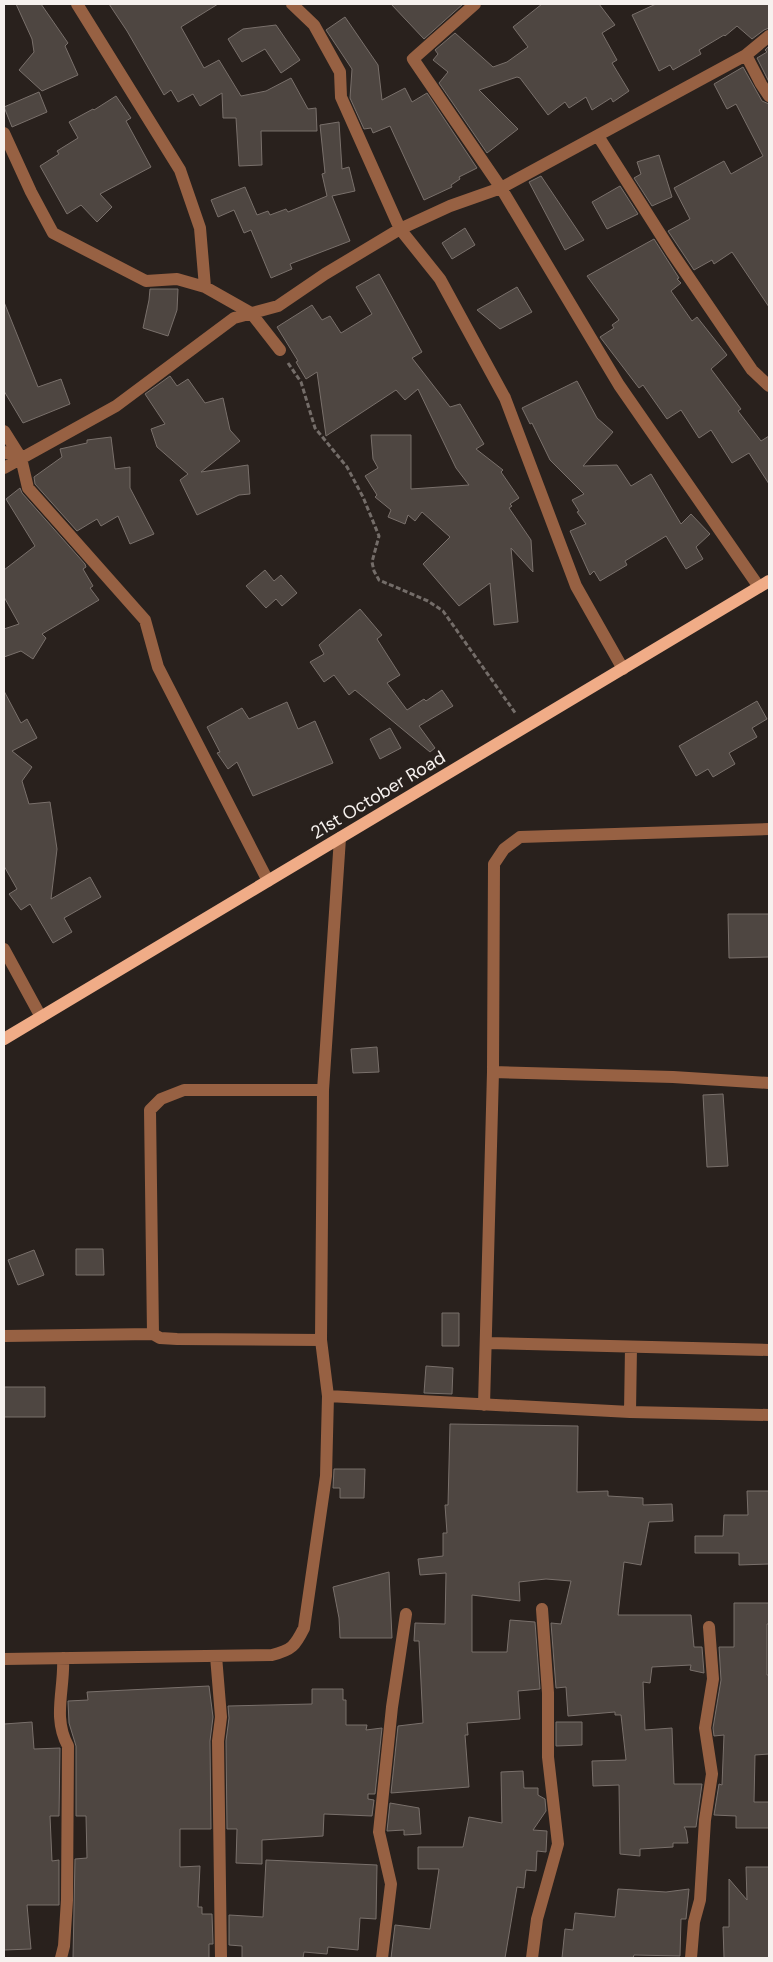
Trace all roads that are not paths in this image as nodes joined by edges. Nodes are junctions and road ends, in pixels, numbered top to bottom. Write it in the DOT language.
graph roads {
  1 [pos="78,4"];
  2 [pos="292,4"];
  3 [pos="475,4"];
  4 [pos="769,36"];
  5 [pos="746,55"];
  6 [pos="769,96"];
  7 [pos="4,133"];
  8 [pos="598,136"];
  9 [pos="501,188"];
  10 [pos="400,229"];
  11 [pos="205,287"];
  12 [pos="251,313"];
  13 [pos="280,350"];
  14 [pos="769,386"];
  15 [pos="4,431"];
  16 [pos="4,452"];
  17 [pos="21,458"];
  18 [pos="4,468"];
  19 [pos="764,584"];
  20 [pos="623,668"];
  21 [pos="769,829"];
  22 [pos="340,838"];
  23 [pos="268,881"];
  24 [pos="4,949"];
  25 [pos="41,1017"];
  26 [pos="4,1039"];
  27 [pos="493,1072"];
  28 [pos="769,1083"];
  29 [pos="323,1090"];
  30 [pos="152,1334"];
  31 [pos="4,1336"];
  32 [pos="320,1340"];
  33 [pos="486,1343"];
  34 [pos="632,1347"];
  35 [pos="769,1350"];
  36 [pos="328,1396"];
  37 [pos="484,1405"];
  38 [pos="630,1412"];
  39 [pos="769,1414"];
  40 [pos="542,1608"];
  41 [pos="406,1614"];
  42 [pos="709,1627"];
  43 [pos="216,1656"];
  44 [pos="63,1658"];
  45 [pos="4,1659"];
  46 [pos="61,1958"];
  47 [pos="221,1958"];
  48 [pos="382,1958"];
  49 [pos="532,1958"];
  50 [pos="691,1958"];
  1 -- 11 [label="street"];
  2 -- 10 [label="street"];
  3 -- 9 [label="street"];
  4 -- 5 [label="street"];
  5 -- 6 [label="street"];
  5 -- 8 [label="street"];
  7 -- 11 [label="street"];
  8 -- 9 [label="street"];
  8 -- 14 [label="street"];
  9 -- 10 [label="street"];
  9 -- 19 [label="street"];
  10 -- 12 [label="street"];
  10 -- 20 [label="street"];
  11 -- 12 [label="street"];
  12 -- 13 [label="street"];
  12 -- 17 [label="street"];
  15 -- 17 [label="street"];
  16 -- 17 [label="street"];
  17 -- 18 [label="street"];
  17 -- 23 [label="street"];
  19 -- 20 [label="main road, 21st October Road"];
  20 -- 22 [label="main road, 21st October Road"];
  21 -- 27 [label="street"];
  22 -- 23 [label="main road, 21st October Road"];
  22 -- 29 [label="street"];
  23 -- 25 [label="main road, 21st October Road"];
  24 -- 25 [label="street"];
  25 -- 26 [label="main road, 21st October Road"];
  27 -- 28 [label="street"];
  27 -- 33 [label="street"];
  29 -- 30 [label="street"];
  29 -- 32 [label="street"];
  30 -- 31 [label="street"];
  30 -- 32 [label="street"];
  32 -- 36 [label="street"];
  33 -- 34 [label="street"];
  33 -- 37 [label="street"];
  34 -- 35 [label="street"];
  34 -- 38 [label="street"];
  36 -- 37 [label="street"];
  36 -- 43 [label="street"];
  37 -- 38 [label="street"];
  38 -- 39 [label="street"];
  40 -- 49 [label="street"];
  41 -- 48 [label="street"];
  42 -- 50 [label="street"];
  43 -- 44 [label="street"];
  43 -- 47 [label="street"];
  44 -- 45 [label="street"];
  44 -- 46 [label="street"];
}
